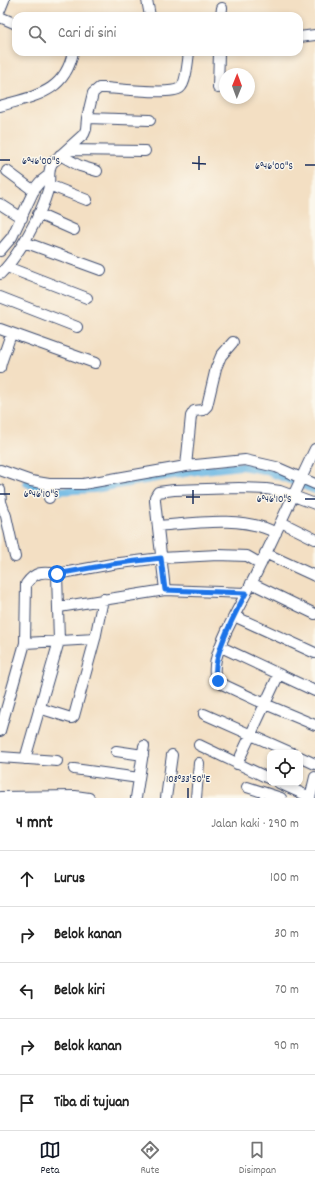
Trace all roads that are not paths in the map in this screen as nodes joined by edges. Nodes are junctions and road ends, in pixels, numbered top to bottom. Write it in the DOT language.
graph roads {
  1 [pos="4,0"];
  2 [pos="147,0"];
  3 [pos="0,10"];
  4 [pos="149,12"];
  5 [pos="0,17"];
  6 [pos="12,22"];
  7 [pos="315,36"];
  8 [pos="303,37"];
  9 [pos="72,56"];
  10 [pos="188,56"];
  11 [pos="219,56"];
  12 [pos="218,88"];
  13 [pos="0,106"];
  14 [pos="87,118"];
  15 [pos="150,120"];
  16 [pos="144,151"];
  17 [pos="63,153"];
  18 [pos="6,171"];
  19 [pos="97,171"];
  20 [pos="49,175"];
  21 [pos="49,186"];
  22 [pos="34,191"];
  23 [pos="87,200"];
  24 [pos="0,204"];
  25 [pos="38,214"];
  26 [pos="22,218"];
  27 [pos="74,230"];
  28 [pos="24,242"];
  29 [pos="2,246"];
  30 [pos="4,270"];
  31 [pos="101,270"];
  32 [pos="0,297"];
  33 [pos="87,298"];
  34 [pos="76,327"];
  35 [pos="0,330"];
  36 [pos="11,334"];
  37 [pos="233,342"];
  38 [pos="0,363"];
  39 [pos="95,363"];
  40 [pos="0,368"];
  41 [pos="315,449"];
  42 [pos="186,466"];
  43 [pos="0,470"];
  44 [pos="301,479"];
  45 [pos="315,484"];
  46 [pos="0,490"];
  47 [pos="294,494"];
  48 [pos="315,504"];
  49 [pos="281,522"];
  50 [pos="158,526"];
  51 [pos="276,533"];
  52 [pos="315,539"];
  53 [pos="265,553"];
  54 [pos="15,557"];
  55 [pos="161,558"];
  56 [pos="261,564"];
  57 [pos="57,574"];
  58 [pos="315,576"];
  59 [pos="251,583"];
  60 [pos="165,590"];
  61 [pos="246,593"];
  62 [pos="104,599"];
  63 [pos="58,607"];
  64 [pos="315,614"];
  65 [pos="234,616"];
  66 [pos="95,639"];
  67 [pos="59,641"];
  68 [pos="25,643"];
  69 [pos="221,647"];
  70 [pos="315,653"];
  71 [pos="279,674"];
  72 [pos="315,691"];
  73 [pos="265,704"];
  74 [pos="39,708"];
  75 [pos="204,714"];
  76 [pos="315,725"];
  77 [pos="0,731"];
  78 [pos="251,734"];
  79 [pos="199,745"];
  80 [pos="286,750"];
  81 [pos="116,752"];
  82 [pos="172,755"];
  83 [pos="0,757"];
  84 [pos="303,758"];
  85 [pos="25,759"];
  86 [pos="57,761"];
  87 [pos="199,763"];
  88 [pos="237,764"];
  89 [pos="315,764"];
  90 [pos="74,769"];
  91 [pos="315,777"];
  92 [pos="139,778"];
  93 [pos="267,778"];
  94 [pos="285,786"];
  95 [pos="247,787"];
  96 [pos="0,797"];
  97 [pos="89,798"];
  98 [pos="136,798"];
  99 [pos="166,798"];
  100 [pos="196,798"];
  101 [pos="281,798"];
  102 [pos="310,798"];
  1 -- 3 [label="street"];
  2 -- 4 [label="street"];
  5 -- 6 [label="street"];
  7 -- 8 [label="street"];
  9 -- 13 [label="street"];
  10 -- 14 [label="street"];
  11 -- 12 [label="street"];
  14 -- 15 [label="street"];
  14 -- 17 [label="street"];
  16 -- 17 [label="street"];
  17 -- 19 [label="street"];
  17 -- 20 [label="street"];
  18 -- 22 [label="street"];
  20 -- 21 [label="street"];
  20 -- 22 [label="street"];
  21 -- 23 [label="street"];
  21 -- 25 [label="street"];
  22 -- 26 [label="street"];
  24 -- 26 [label="street"];
  25 -- 27 [label="street"];
  25 -- 28 [label="street"];
  26 -- 29 [label="street"];
  28 -- 30 [label="street"];
  28 -- 31 [label="street"];
  30 -- 33 [label="street"];
  32 -- 34 [label="street"];
  35 -- 36 [label="street"];
  36 -- 38 [label="street"];
  36 -- 39 [label="street"];
  37 -- 42 [label="street"];
  38 -- 40 [label="street"];
  41 -- 44 [label="street"];
  42 -- 43 [label="street"];
  42 -- 44 [label="street"];
  44 -- 45 [label="street"];
  44 -- 47 [label="street"];
  46 -- 54 [label="street"];
  47 -- 48 [label="street"];
  47 -- 49 [label="street"];
  47 -- 50 [label="street"];
  49 -- 51 [label="street"];
  49 -- 52 [label="street"];
  50 -- 51 [label="street"];
  50 -- 55 [label="street"];
  51 -- 53 [label="street"];
  53 -- 56 [label="street"];
  53 -- 58 [label="street"];
  55 -- 56 [label="street"];
  55 -- 57 [label="street"];
  55 -- 60 [label="street"];
  56 -- 59 [label="street"];
  57 -- 63 [label="street"];
  57 -- 68 [label="street"];
  59 -- 61 [label="street"];
  59 -- 64 [label="street"];
  60 -- 61 [label="street"];
  60 -- 62 [label="street"];
  61 -- 65 [label="street"];
  62 -- 63 [label="street"];
  62 -- 66 [label="street"];
  63 -- 67 [label="street"];
  65 -- 69 [label="street"];
  65 -- 70 [label="street"];
  66 -- 67 [label="street"];
  66 -- 74 [label="street"];
  67 -- 68 [label="street"];
  67 -- 74 [label="street"];
  68 -- 77 [label="street"];
  69 -- 71 [label="street"];
  69 -- 73 [label="street"];
  71 -- 72 [label="street"];
  71 -- 73 [label="street"];
  73 -- 76 [label="street"];
  73 -- 78 [label="street"];
  74 -- 85 [label="street"];
  75 -- 78 [label="street"];
  78 -- 80 [label="street"];
  78 -- 88 [label="street"];
  79 -- 88 [label="street"];
  81 -- 92 [label="street"];
  82 -- 99 [label="street"];
  83 -- 85 [label="street"];
  84 -- 89 [label="street"];
  85 -- 86 [label="street"];
  87 -- 100 [label="street"];
  88 -- 93 [label="street"];
  90 -- 92 [label="street"];
  91 -- 102 [label="street"];
  92 -- 98 [label="street"];
  94 -- 102 [label="street"];
  95 -- 101 [label="street"];
  96 -- 97 [label="street"];
}
